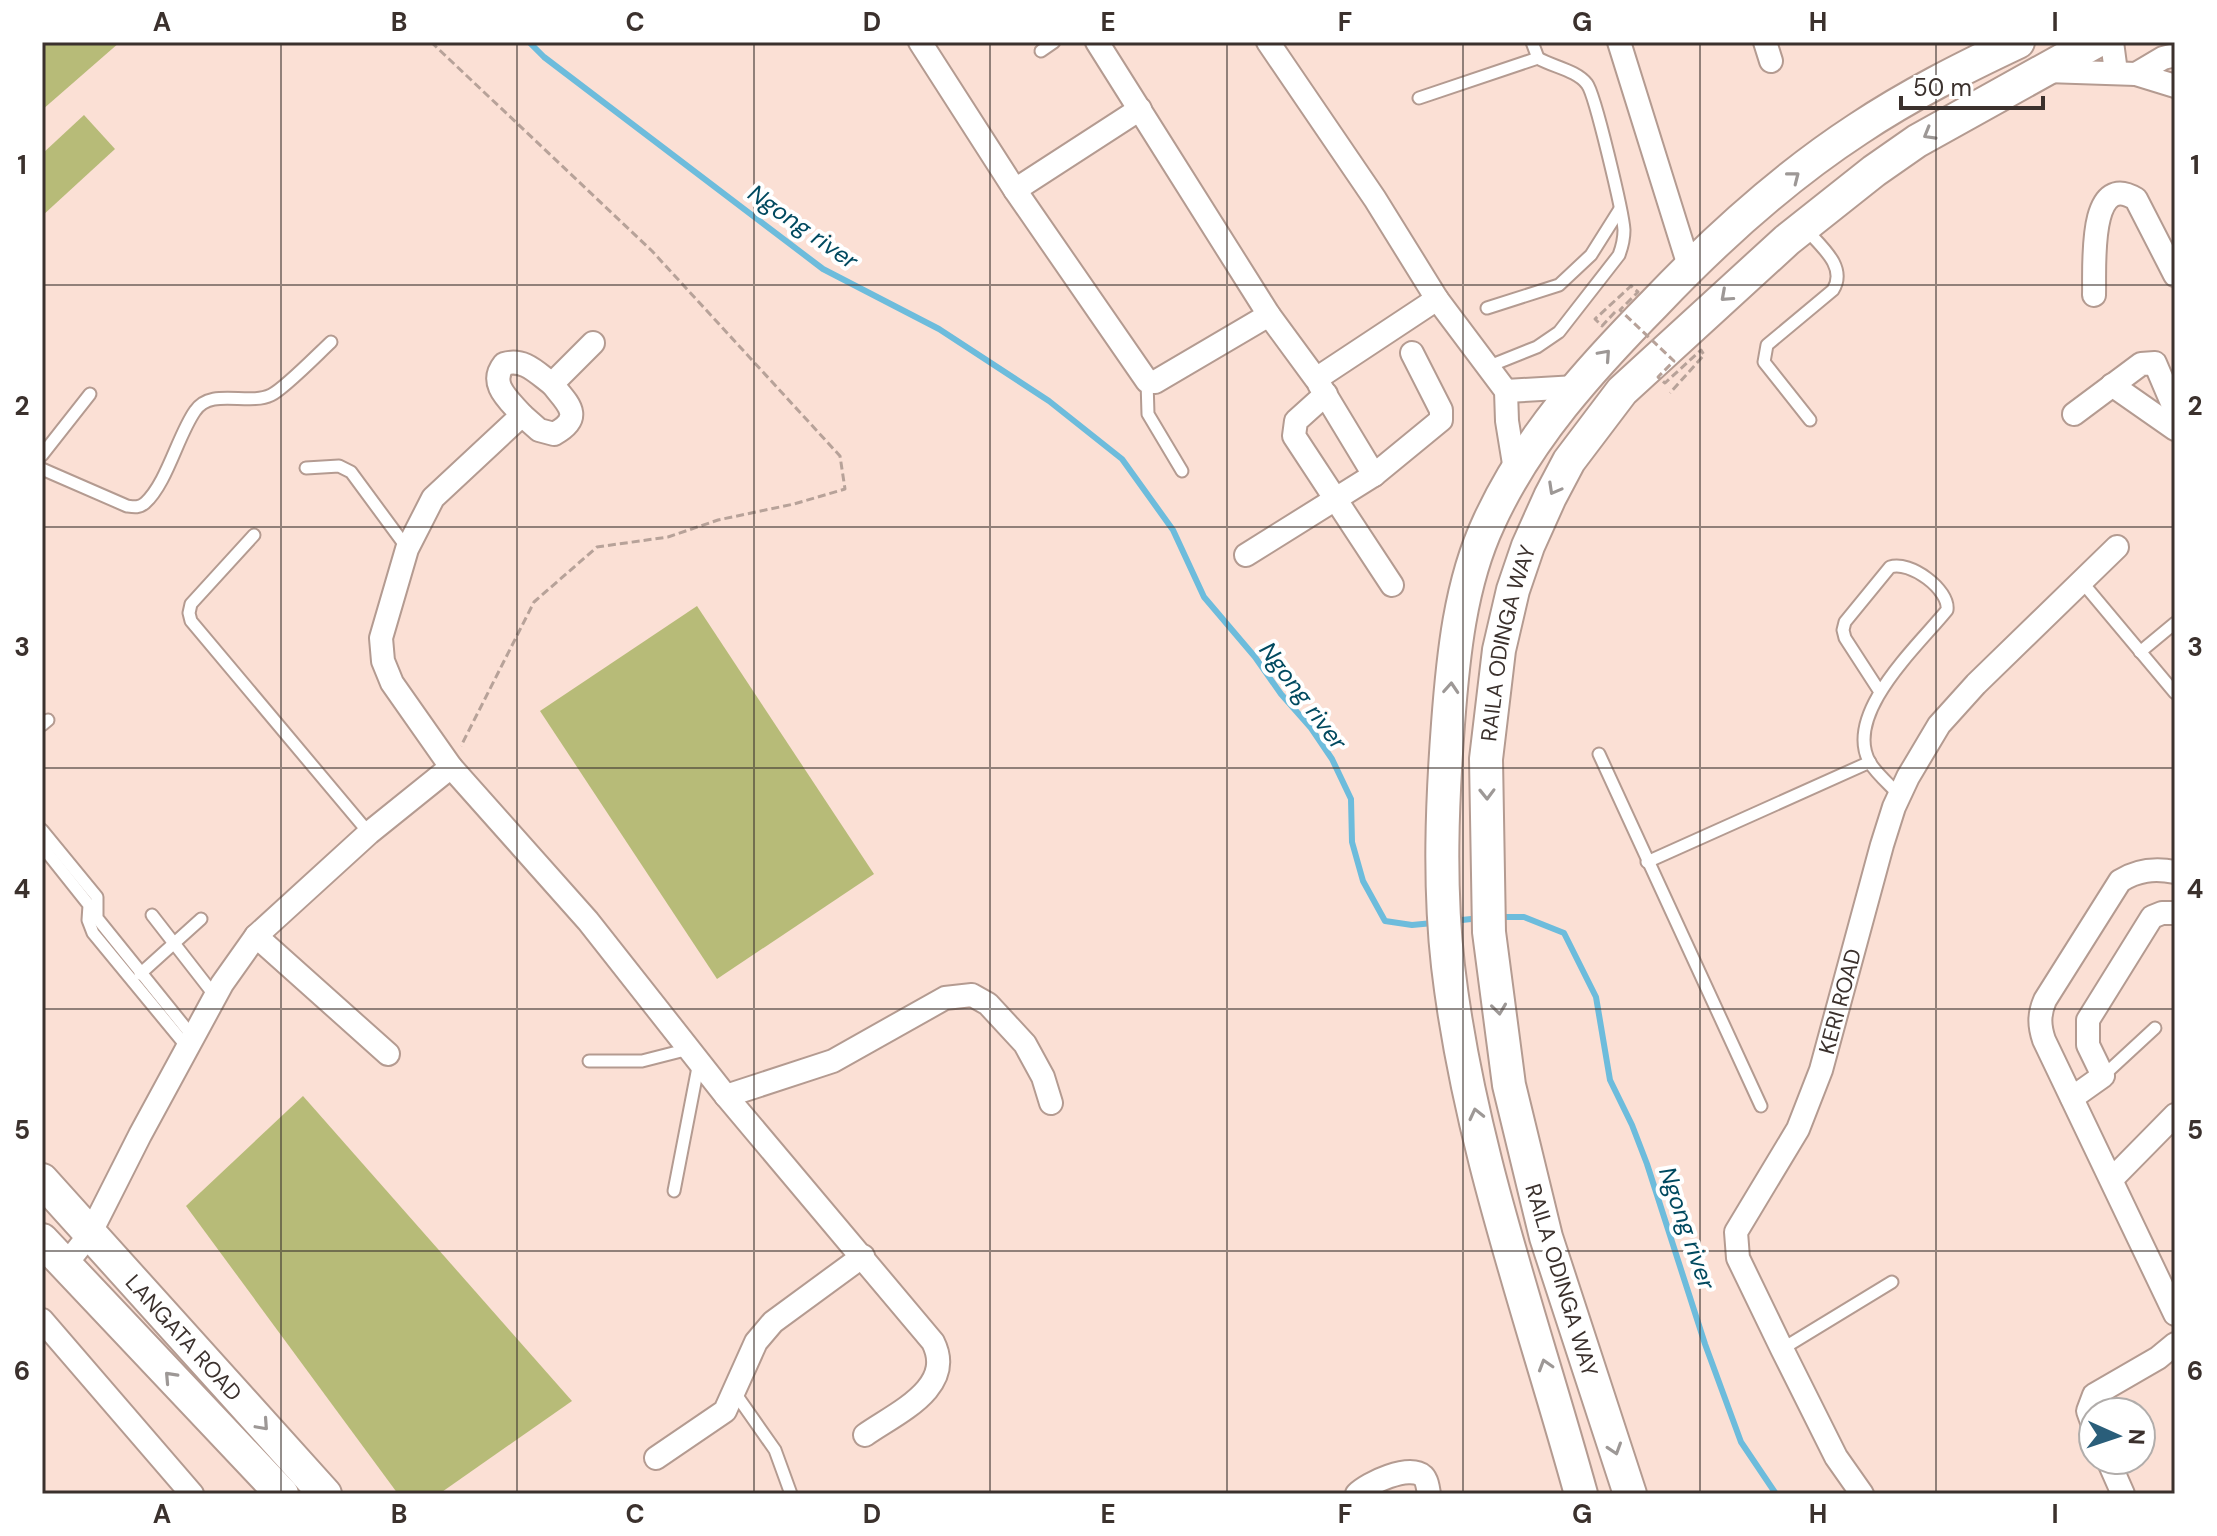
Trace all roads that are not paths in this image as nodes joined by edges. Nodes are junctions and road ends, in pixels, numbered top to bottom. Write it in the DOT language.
graph roads {
  1 [pos="920,42"];
  2 [pos="1054,42"];
  3 [pos="1097,42"];
  4 [pos="1268,42"];
  5 [pos="1532,42"];
  6 [pos="1619,42"];
  7 [pos="2018,42"];
  8 [pos="2095,42"];
  9 [pos="2112,42"];
  10 [pos="1041,51"];
  11 [pos="2175,55"];
  12 [pos="1538,58"];
  13 [pos="2040,71"];
  14 [pos="2126,73"];
  15 [pos="2175,86"];
  16 [pos="1419,98"];
  17 [pos="1140,109"];
  18 [pos="1015,190"];
  19 [pos="1620,208"];
  20 [pos="1804,227"];
  21 [pos="1689,266"];
  22 [pos="2175,275"];
  23 [pos="2094,295"];
  24 [pos="1437,299"];
  25 [pos="1487,308"];
  26 [pos="1269,315"];
  27 [pos="331,342"];
  28 [pos="593,343"];
  29 [pos="1412,353"];
  30 [pos="1487,367"];
  31 [pos="1147,381"];
  32 [pos="552,384"];
  33 [pos="2112,385"];
  34 [pos="1321,387"];
  35 [pos="1576,387"];
  36 [pos="1506,391"];
  37 [pos="90,394"];
  38 [pos="2175,410"];
  39 [pos="2074,414"];
  40 [pos="522,415"];
  41 [pos="1810,420"];
  42 [pos="2175,429"];
  43 [pos="42,455"];
  44 [pos="306,468"];
  45 [pos="42,469"];
  46 [pos="1515,470"];
  47 [pos="1182,471"];
  48 [pos="1374,475"];
  49 [pos="1335,499"];
  50 [pos="254,535"];
  51 [pos="2117,547"];
  52 [pos="407,549"];
  53 [pos="1246,555"];
  54 [pos="2082,582"];
  55 [pos="1392,585"];
  56 [pos="2175,623"];
  57 [pos="2140,652"];
  58 [pos="1880,692"];
  59 [pos="2175,693"];
  60 [pos="1599,754"];
  61 [pos="1870,762"];
  62 [pos="451,767"];
  63 [pos="1899,795"];
  64 [pos="42,830"];
  65 [pos="369,833"];
  66 [pos="42,846"];
  67 [pos="1647,862"];
  68 [pos="2175,872"];
  69 [pos="2175,913"];
  70 [pos="152,915"];
  71 [pos="201,919"];
  72 [pos="256,936"];
  73 [pos="175,944"];
  74 [pos="140,974"];
  75 [pos="215,996"];
  76 [pos="2155,1028"];
  77 [pos="190,1042"];
  78 [pos="388,1054"];
  79 [pos="694,1055"];
  80 [pos="589,1061"];
  81 [pos="2103,1076"];
  82 [pos="726,1096"];
  83 [pos="2072,1098"];
  84 [pos="1051,1103"];
  85 [pos="1761,1106"];
  86 [pos="2175,1115"];
  87 [pos="2112,1179"];
  88 [pos="42,1180"];
  89 [pos="674,1191"];
  90 [pos="90,1234"];
  91 [pos="42,1240"];
  92 [pos="863,1256"];
  93 [pos="66,1264"];
  94 [pos="1892,1282"];
  95 [pos="2175,1314"];
  96 [pos="42,1320"];
  97 [pos="2175,1344"];
  98 [pos="1782,1349"];
  99 [pos="735,1393"];
  100 [pos="2094,1396"];
  101 [pos="1599,1399"];
  102 [pos="1559,1414"];
  103 [pos="865,1435"];
  104 [pos="656,1458"];
  105 [pos="192,1494"];
  106 [pos="282,1494"];
  107 [pos="325,1494"];
  108 [pos="791,1494"];
  109 [pos="1357,1494"];
  110 [pos="1429,1494"];
  111 [pos="1581,1494"];
  112 [pos="1630,1494"];
  113 [pos="1862,1494"];
  1 -- 18 [label="street"];
  2 -- 10 [label="lane"];
  3 -- 17 [label="street"];
  4 -- 24 [label="street"];
  5 -- 12 [label="lane"];
  6 -- 21 [label="street"];
  21 -- 7 [label="main road, RAILA ODINGA WAY, one-way"];
  8 -- 13 [label="main road, RAILA ODINGA WAY"];
  9 -- 14 [label="street"];
  11 -- 14 [label="street"];
  12 -- 16 [label="lane"];
  12 -- 19 [label="lane"];
  13 -- 14 [label="street"];
  13 -- 20 [label="main road, RAILA ODINGA WAY, one-way"];
  14 -- 15 [label="street"];
  17 -- 18 [label="street"];
  17 -- 26 [label="street"];
  18 -- 31 [label="street"];
  19 -- 25 [label="lane"];
  19 -- 30 [label="lane"];
  20 -- 41 [label="lane"];
  20 -- 101 [label="main road, RAILA ODINGA WAY, one-way"];
  35 -- 21 [label="main road, RAILA ODINGA WAY, one-way"];
  22 -- 23 [label="street"];
  24 -- 30 [label="street"];
  24 -- 34 [label="street"];
  26 -- 31 [label="street"];
  26 -- 34 [label="street"];
  27 -- 45 [label="lane"];
  28 -- 32 [label="street"];
  29 -- 48 [label="street"];
  30 -- 36 [label="street"];
  31 -- 47 [label="lane"];
  32 -- 40 [label="street"];
  32 -- 40 [label="street"];
  33 -- 38 [label="street"];
  33 -- 39 [label="street"];
  33 -- 42 [label="street"];
  34 -- 48 [label="street"];
  34 -- 49 [label="street"];
  35 -- 36 [label="street"];
  35 -- 46 [label="main road, RAILA ODINGA WAY"];
  36 -- 46 [label="street"];
  37 -- 43 [label="lane"];
  40 -- 52 [label="street"];
  44 -- 52 [label="lane"];
  102 -- 46 [label="main road, RAILA ODINGA WAY, one-way"];
  48 -- 49 [label="street"];
  49 -- 53 [label="street"];
  49 -- 55 [label="street"];
  50 -- 65 [label="lane"];
  51 -- 54 [label="street, KERI ROAD"];
  52 -- 62 [label="street"];
  54 -- 57 [label="lane"];
  54 -- 63 [label="street, KERI ROAD"];
  56 -- 57 [label="lane"];
  57 -- 59 [label="lane"];
  58 -- 58 [label="lane"];
  58 -- 61 [label="lane"];
  60 -- 67 [label="lane"];
  61 -- 63 [label="lane"];
  61 -- 67 [label="lane"];
  62 -- 65 [label="street"];
  62 -- 79 [label="street"];
  63 -- 98 [label="street, KERI ROAD"];
  64 -- 74 [label="lane"];
  65 -- 72 [label="street"];
  66 -- 77 [label="lane"];
  67 -- 85 [label="lane"];
  68 -- 83 [label="street"];
  69 -- 81 [label="street"];
  70 -- 73 [label="lane"];
  71 -- 73 [label="lane"];
  72 -- 75 [label="street"];
  72 -- 78 [label="street"];
  73 -- 74 [label="lane"];
  73 -- 75 [label="lane"];
  74 -- 77 [label="lane"];
  75 -- 77 [label="street"];
  76 -- 81 [label="lane"];
  77 -- 90 [label="street"];
  79 -- 80 [label="lane"];
  79 -- 82 [label="street"];
  79 -- 89 [label="lane"];
  81 -- 83 [label="street"];
  82 -- 84 [label="street"];
  82 -- 92 [label="street"];
  83 -- 87 [label="street"];
  86 -- 87 [label="street"];
  87 -- 95 [label="street"];
  88 -- 90 [label="main road, LANGATA ROAD"];
  90 -- 93 [label="street"];
  90 -- 107 [label="main road, LANGATA ROAD, one-way"];
  91 -- 93 [label="main road, LANGATA ROAD"];
  92 -- 99 [label="street"];
  92 -- 103 [label="street"];
  106 -- 93 [label="main road, LANGATA ROAD, one-way"];
  94 -- 98 [label="lane"];
  96 -- 105 [label="street"];
  97 -- 100 [label="street"];
  98 -- 113 [label="street, KERI ROAD"];
  99 -- 104 [label="street"];
  99 -- 108 [label="lane"];
  101 -- 102 [label="main road"];
  101 -- 112 [label="main road, RAILA ODINGA WAY, one-way"];
  102 -- 111 [label="main road, RAILA ODINGA WAY"];
  109 -- 110 [label="street"];
}
